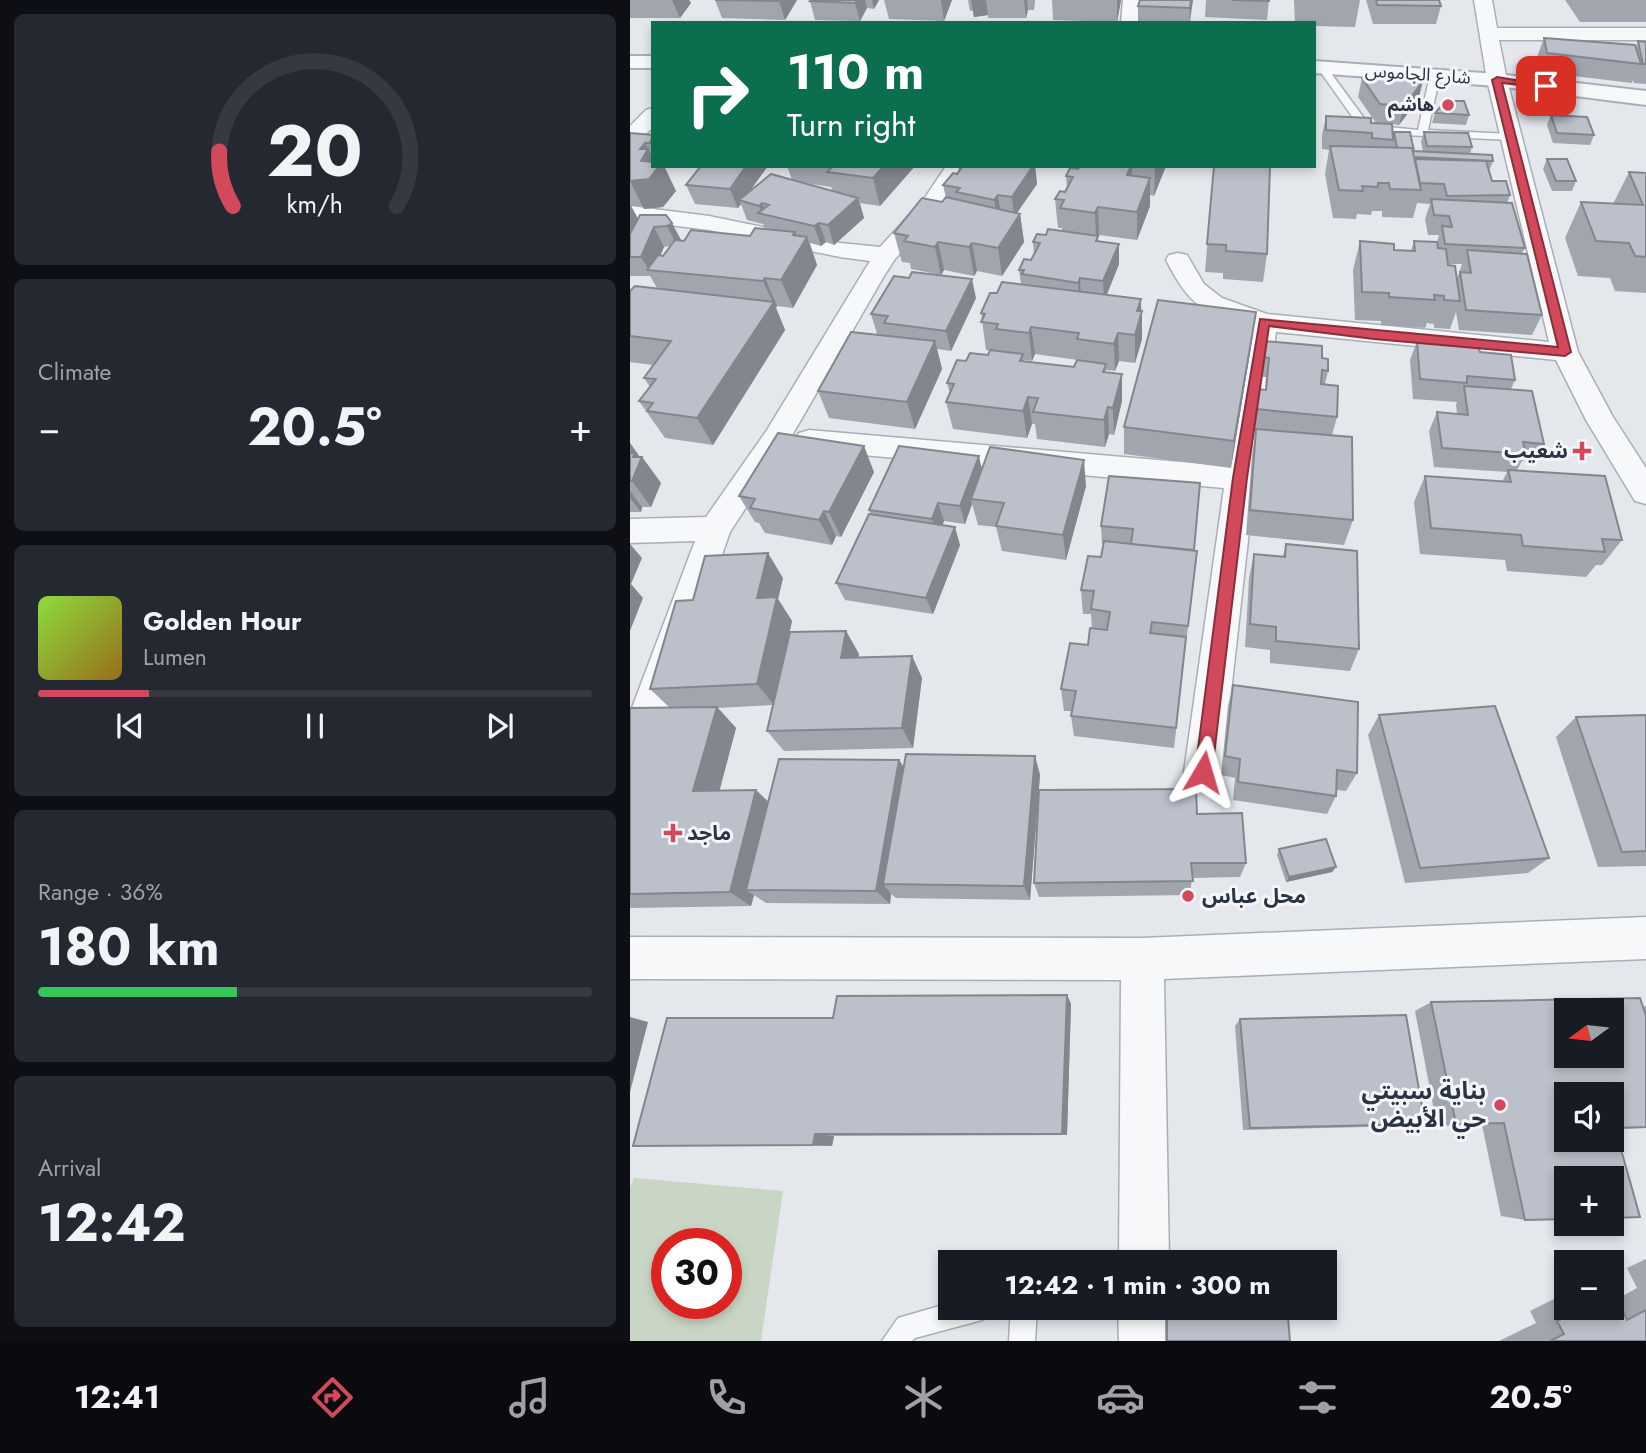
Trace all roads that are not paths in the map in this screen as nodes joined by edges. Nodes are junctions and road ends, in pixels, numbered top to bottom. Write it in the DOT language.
graph roads {
  1 [pos="1132,0"];
  2 [pos="1483,0"];
  3 [pos="1130,21"];
  4 [pos="1490,34"];
  5 [pos="1646,34"];
  6 [pos="630,62"];
  7 [pos="651,62"];
  8 [pos="1318,67"];
  9 [pos="1435,75"];
  10 [pos="1497,80"];
  11 [pos="1646,97"];
  12 [pos="651,116"];
  13 [pos="1422,133"];
  14 [pos="1511,137"];
  15 [pos="630,139"];
  16 [pos="956,168"];
  17 [pos="630,213"];
  18 [pos="886,255"];
  19 [pos="1178,260"];
  20 [pos="1264,322"];
  21 [pos="1565,352"];
  22 [pos="777,438"];
  23 [pos="1240,478"];
  24 [pos="1646,492"];
  25 [pos="715,528"];
  26 [pos="630,531"];
  27 [pos="630,763"];
  28 [pos="1203,772"];
  29 [pos="1646,938"];
  30 [pos="630,958"];
  31 [pos="1142,959"];
  32 [pos="1144,1250"];
  33 [pos="938,1319"];
  34 [pos="1023,1320"];
  35 [pos="1144,1320"];
  36 [pos="895,1341"];
  37 [pos="1022,1341"];
  38 [pos="1145,1341"];
  1 -- 3 [label="street"];
  2 -- 4 [label="street"];
  4 -- 5 [label="street"];
  4 -- 10 [label="street"];
  6 -- 7 [label="street"];
  8 -- 9 [label="street, شارع الجاموس"];
  8 -- 13 [label="lane"];
  9 -- 10 [label="street, شارع الجاموس"];
  9 -- 13 [label="lane"];
  10 -- 11 [label="street, شارع الجاموس"];
  10 -- 14 [label="street"];
  12 -- 15 [label="street"];
  13 -- 14 [label="lane"];
  14 -- 21 [label="street"];
  16 -- 18 [label="street"];
  17 -- 18 [label="street"];
  18 -- 22 [label="street"];
  19 -- 20 [label="street"];
  20 -- 21 [label="street"];
  20 -- 23 [label="street"];
  21 -- 24 [label="street"];
  22 -- 23 [label="street"];
  22 -- 25 [label="street"];
  23 -- 28 [label="street"];
  25 -- 26 [label="street"];
  25 -- 27 [label="street"];
  29 -- 31 [label="street"];
  30 -- 31 [label="street"];
  31 -- 32 [label="street"];
  33 -- 36 [label="lane"];
  34 -- 37 [label="lane"];
  35 -- 38 [label="street"];
}
